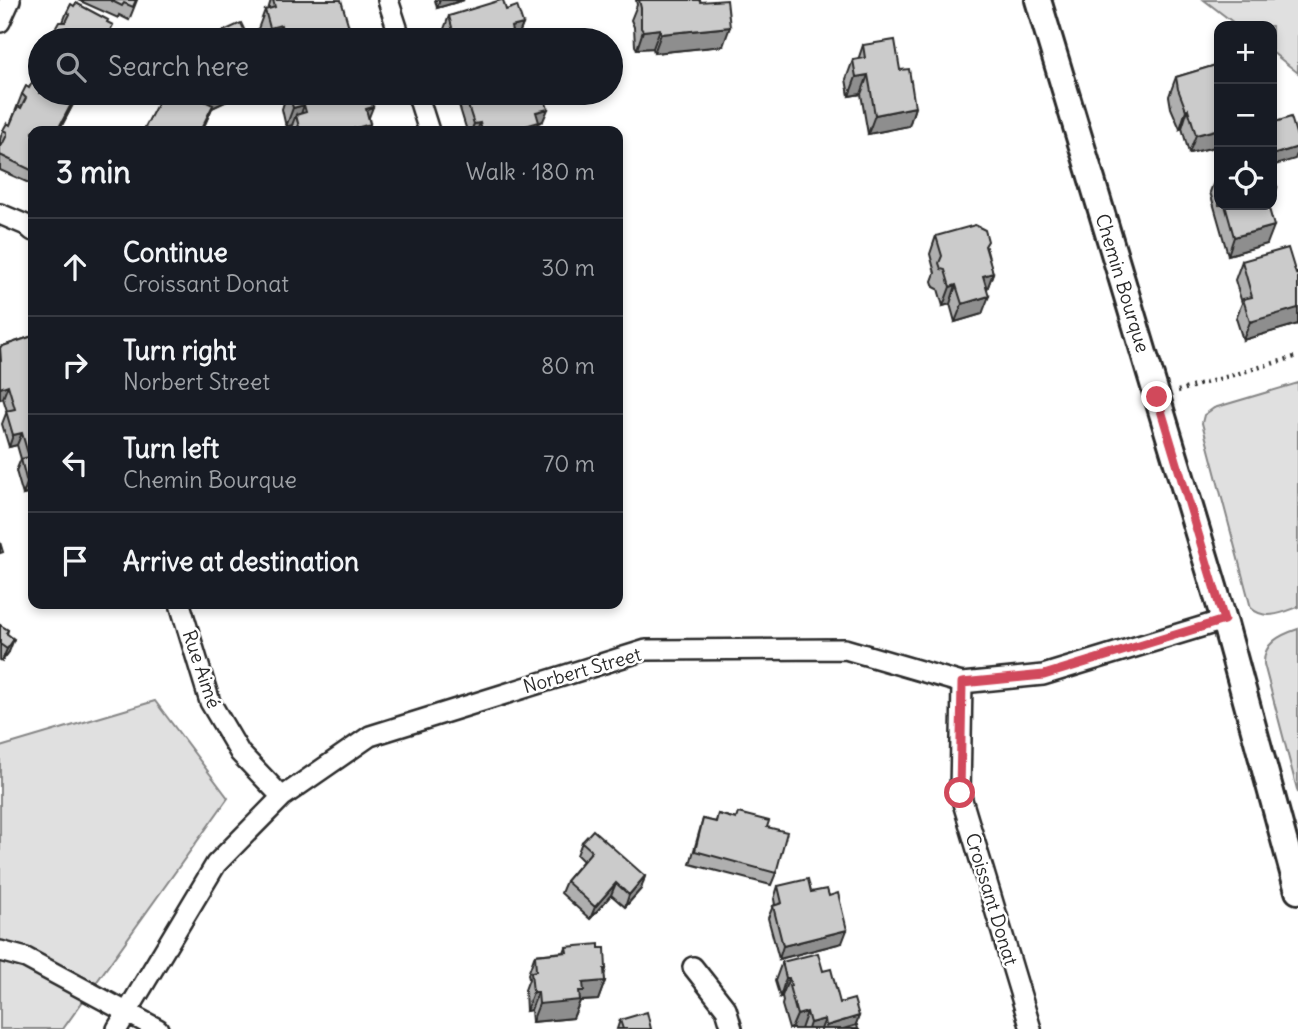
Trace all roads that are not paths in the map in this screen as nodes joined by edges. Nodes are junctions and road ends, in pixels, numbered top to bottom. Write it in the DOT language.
graph roads {
  1 [pos="10,0"];
  2 [pos="388,0"];
  3 [pos="1038,0"];
  4 [pos="0,22"];
  5 [pos="397,28"];
  6 [pos="421,105"];
  7 [pos="427,126"];
  8 [pos="0,214"];
  9 [pos="28,227"];
  10 [pos="182,609"];
  11 [pos="1224,620"];
  12 [pos="962,683"];
  13 [pos="282,797"];
  14 [pos="1298,891"];
  15 [pos="0,951"];
  16 [pos="693,967"];
  17 [pos="127,1011"];
  18 [pos="117,1029"];
  19 [pos="158,1029"];
  20 [pos="733,1029"];
  21 [pos="1031,1029"];
  1 -- 4 [label="street"];
  2 -- 5 [label="street"];
  3 -- 11 [label="street, Chemin Bourque"];
  6 -- 7 [label="street"];
  8 -- 9 [label="street"];
  10 -- 13 [label="street, Rue Aimé"];
  11 -- 12 [label="street, Norbert Street"];
  11 -- 14 [label="street, Chemin Bourque"];
  12 -- 13 [label="street, Norbert Street"];
  12 -- 21 [label="street, Croissant Donat"];
  13 -- 17 [label="street, Norbert Street"];
  15 -- 17 [label="street"];
  16 -- 20 [label="street"];
  17 -- 18 [label="street, Norbert Street"];
  17 -- 19 [label="street"];
}
